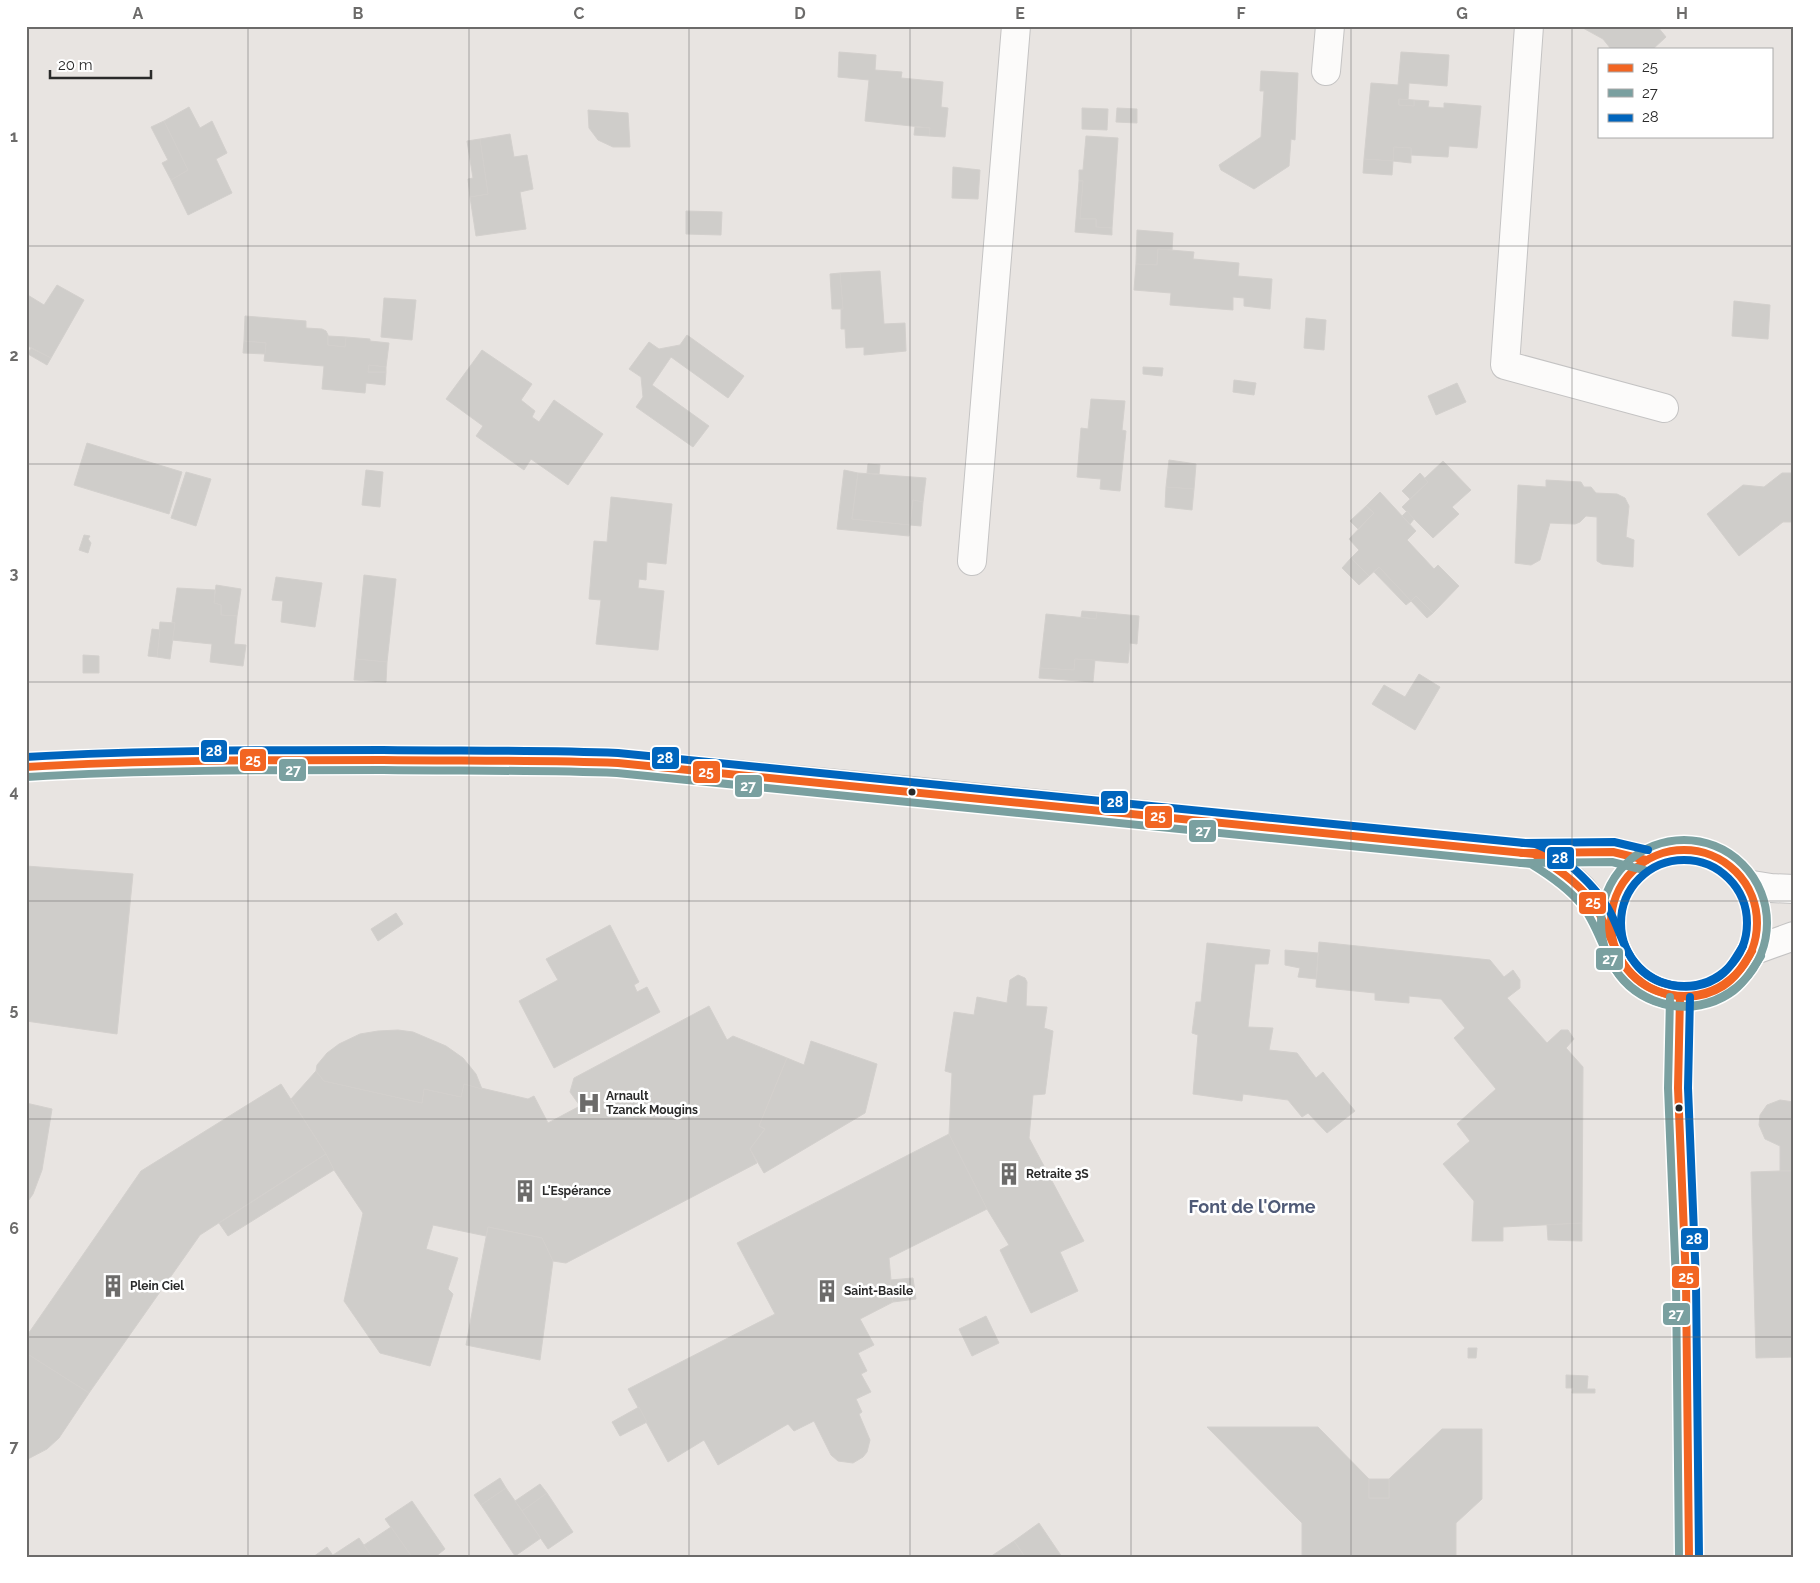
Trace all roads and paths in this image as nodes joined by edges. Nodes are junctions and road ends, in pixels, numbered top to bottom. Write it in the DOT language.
graph roads {
  1 [pos="1016,26"];
  2 [pos="1330,26"];
  3 [pos="1530,26"];
  4 [pos="1326,71"];
  5 [pos="1664,408"];
  6 [pos="972,561"];
  7 [pos="26,767"];
  8 [pos="1534,854"];
  9 [pos="1646,860"];
  10 [pos="1746,884"];
  11 [pos="1794,889"];
  12 [pos="1794,936"];
  13 [pos="1612,938"];
  14 [pos="1752,951"];
  15 [pos="1680,997"];
  16 [pos="1689,1557"];
  1 -- 6 [label="main road"];
  2 -- 4 [label="main road"];
  3 -- 5 [label="main road"];
  7 -- 8 [label="main road"];
  8 -- 9 [label="main road"];
  8 -- 13 [label="main road"];
  9 -- 10 [label="main road"];
  9 -- 13 [label="main road"];
  10 -- 11 [label="main road"];
  10 -- 14 [label="main road"];
  12 -- 14 [label="main road"];
  13 -- 15 [label="main road"];
  14 -- 15 [label="main road"];
  15 -- 16 [label="main road"];
}
